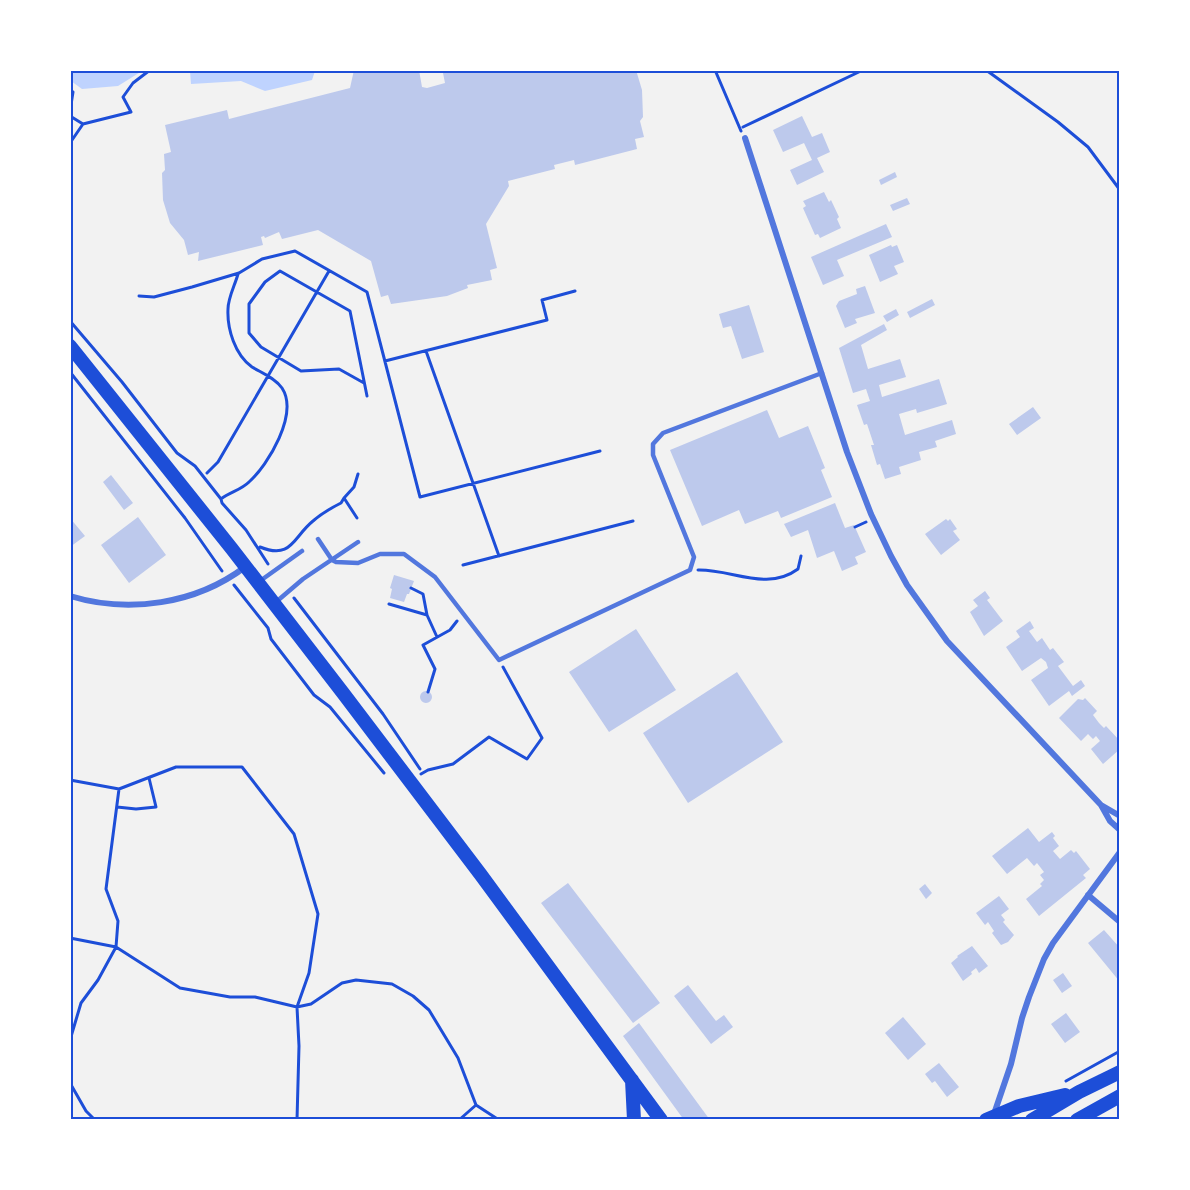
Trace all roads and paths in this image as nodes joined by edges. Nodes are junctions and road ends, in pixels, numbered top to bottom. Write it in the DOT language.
graph roads {
  1 [pos="150,70"];
  2 [pos="715,70"];
  3 [pos="863,70"];
  4 [pos="986,70"];
  5 [pos="70,90"];
  6 [pos="70,114"];
  7 [pos="83,124"];
  8 [pos="740,128"];
  9 [pos="745,138"];
  10 [pos="70,143"];
  11 [pos="1119,190"];
  12 [pos="329,271"];
  13 [pos="238,273"];
  14 [pos="575,291"];
  15 [pos="317,292"];
  16 [pos="139,296"];
  17 [pos="70,321"];
  18 [pos="530,324"];
  19 [pos="531,331"];
  20 [pos="494,333"];
  21 [pos="496,341"];
  22 [pos="460,342"];
  23 [pos="70,346"];
  24 [pos="462,350"];
  25 [pos="426,351"];
  26 [pos="279,358"];
  27 [pos="385,361"];
  28 [pos="70,372"];
  29 [pos="822,373"];
  30 [pos="364,383"];
  31 [pos="367,396"];
  32 [pos="600,451"];
  33 [pos="207,473"];
  34 [pos="358,474"];
  35 [pos="473,484"];
  36 [pos="344,498"];
  37 [pos="221,499"];
  38 [pos="357,518"];
  39 [pos="633,520"];
  40 [pos="318,539"];
  41 [pos="358,542"];
  42 [pos="261,547"];
  43 [pos="302,551"];
  44 [pos="499,556"];
  45 [pos="801,556"];
  46 [pos="332,560"];
  47 [pos="267,562"];
  48 [pos="462,565"];
  49 [pos="245,567"];
  50 [pos="690,570"];
  51 [pos="227,578"];
  52 [pos="258,583"];
  53 [pos="411,588"];
  54 [pos="70,596"];
  55 [pos="274,604"];
  56 [pos="389,604"];
  57 [pos="464,613"];
  58 [pos="427,615"];
  59 [pos="437,637"];
  60 [pos="499,660"];
  61 [pos="428,692"];
  62 [pos="386,774"];
  63 [pos="149,778"];
  64 [pos="70,780"];
  65 [pos="408,780"];
  66 [pos="119,789"];
  67 [pos="1101,805"];
  68 [pos="117,807"];
  69 [pos="1119,816"];
  70 [pos="1119,830"];
  71 [pos="1119,852"];
  72 [pos="1088,895"];
  73 [pos="1119,922"];
  74 [pos="70,938"];
  75 [pos="116,947"];
  76 [pos="297,1007"];
  77 [pos="70,1040"];
  78 [pos="1119,1052"];
  79 [pos="1119,1072"];
  80 [pos="632,1080"];
  81 [pos="1066,1081"];
  82 [pos="70,1083"];
  83 [pos="1079,1092"];
  84 [pos="1119,1096"];
  85 [pos="476,1105"];
  86 [pos="990,1117"];
  87 [pos="95,1119"];
  88 [pos="297,1119"];
  89 [pos="459,1119"];
  90 [pos="499,1119"];
  91 [pos="634,1119"];
  92 [pos="661,1119"];
  93 [pos="1032,1119"];
  94 [pos="1077,1119"];
  1 -- 7 [label="path"];
  2 -- 8 [label="path"];
  3 -- 8 [label="path"];
  4 -- 11 [label="path"];
  5 -- 6 [label="path"];
  6 -- 7 [label="path"];
  7 -- 10 [label="path"];
  8 -- 9 [label="path"];
  9 -- 29 [label="street"];
  12 -- 13 [label="path"];
  12 -- 15 [label="path"];
  12 -- 27 [label="path"];
  13 -- 16 [label="path"];
  13 -- 37 [label="path"];
  14 -- 18 [label="path"];
  15 -- 26 [label="path"];
  15 -- 26 [label="path"];
  15 -- 30 [label="path"];
  17 -- 37 [label="path"];
  18 -- 19 [label="path"];
  18 -- 20 [label="path"];
  20 -- 21 [label="path"];
  20 -- 22 [label="path"];
  22 -- 24 [label="path"];
  22 -- 25 [label="path"];
  23 -- 49 [label="main road"];
  25 -- 27 [label="path"];
  25 -- 35 [label="path"];
  26 -- 30 [label="path"];
  26 -- 33 [label="path"];
  27 -- 35 [label="path"];
  28 -- 51 [label="path"];
  29 -- 50 [label="lane"];
  29 -- 67 [label="street"];
  30 -- 31 [label="path"];
  32 -- 35 [label="path"];
  34 -- 36 [label="path"];
  35 -- 44 [label="path"];
  36 -- 38 [label="path"];
  36 -- 42 [label="path"];
  37 -- 47 [label="path"];
  39 -- 44 [label="path"];
  40 -- 46 [label="lane"];
  41 -- 46 [label="lane"];
  43 -- 52 [label="lane"];
  44 -- 48 [label="path"];
  45 -- 50 [label="path"];
  46 -- 55 [label="lane"];
  46 -- 57 [label="lane"];
  49 -- 51 [label="street"];
  49 -- 52 [label="main road"];
  50 -- 60 [label="lane"];
  51 -- 54 [label="street"];
  51 -- 62 [label="path"];
  52 -- 55 [label="main road"];
  53 -- 58 [label="path"];
  55 -- 65 [label="main road"];
  56 -- 58 [label="path"];
  57 -- 59 [label="path"];
  57 -- 60 [label="lane"];
  58 -- 59 [label="path"];
  59 -- 61 [label="path"];
  60 -- 65 [label="path"];
  63 -- 66 [label="path"];
  63 -- 68 [label="path"];
  63 -- 76 [label="path"];
  64 -- 66 [label="path"];
  65 -- 80 [label="main road"];
  66 -- 68 [label="path"];
  67 -- 69 [label="street"];
  67 -- 70 [label="street"];
  68 -- 75 [label="path"];
  71 -- 72 [label="street"];
  72 -- 73 [label="street"];
  72 -- 86 [label="street"];
  74 -- 75 [label="path"];
  75 -- 76 [label="path"];
  75 -- 77 [label="path"];
  76 -- 85 [label="path"];
  76 -- 88 [label="path"];
  78 -- 81 [label="path"];
  79 -- 83 [label="main road"];
  80 -- 91 [label="main road"];
  80 -- 92 [label="main road"];
  82 -- 87 [label="path"];
  83 -- 86 [label="main road"];
  83 -- 93 [label="main road"];
  84 -- 94 [label="main road"];
  85 -- 89 [label="path"];
  85 -- 90 [label="path"];
}
